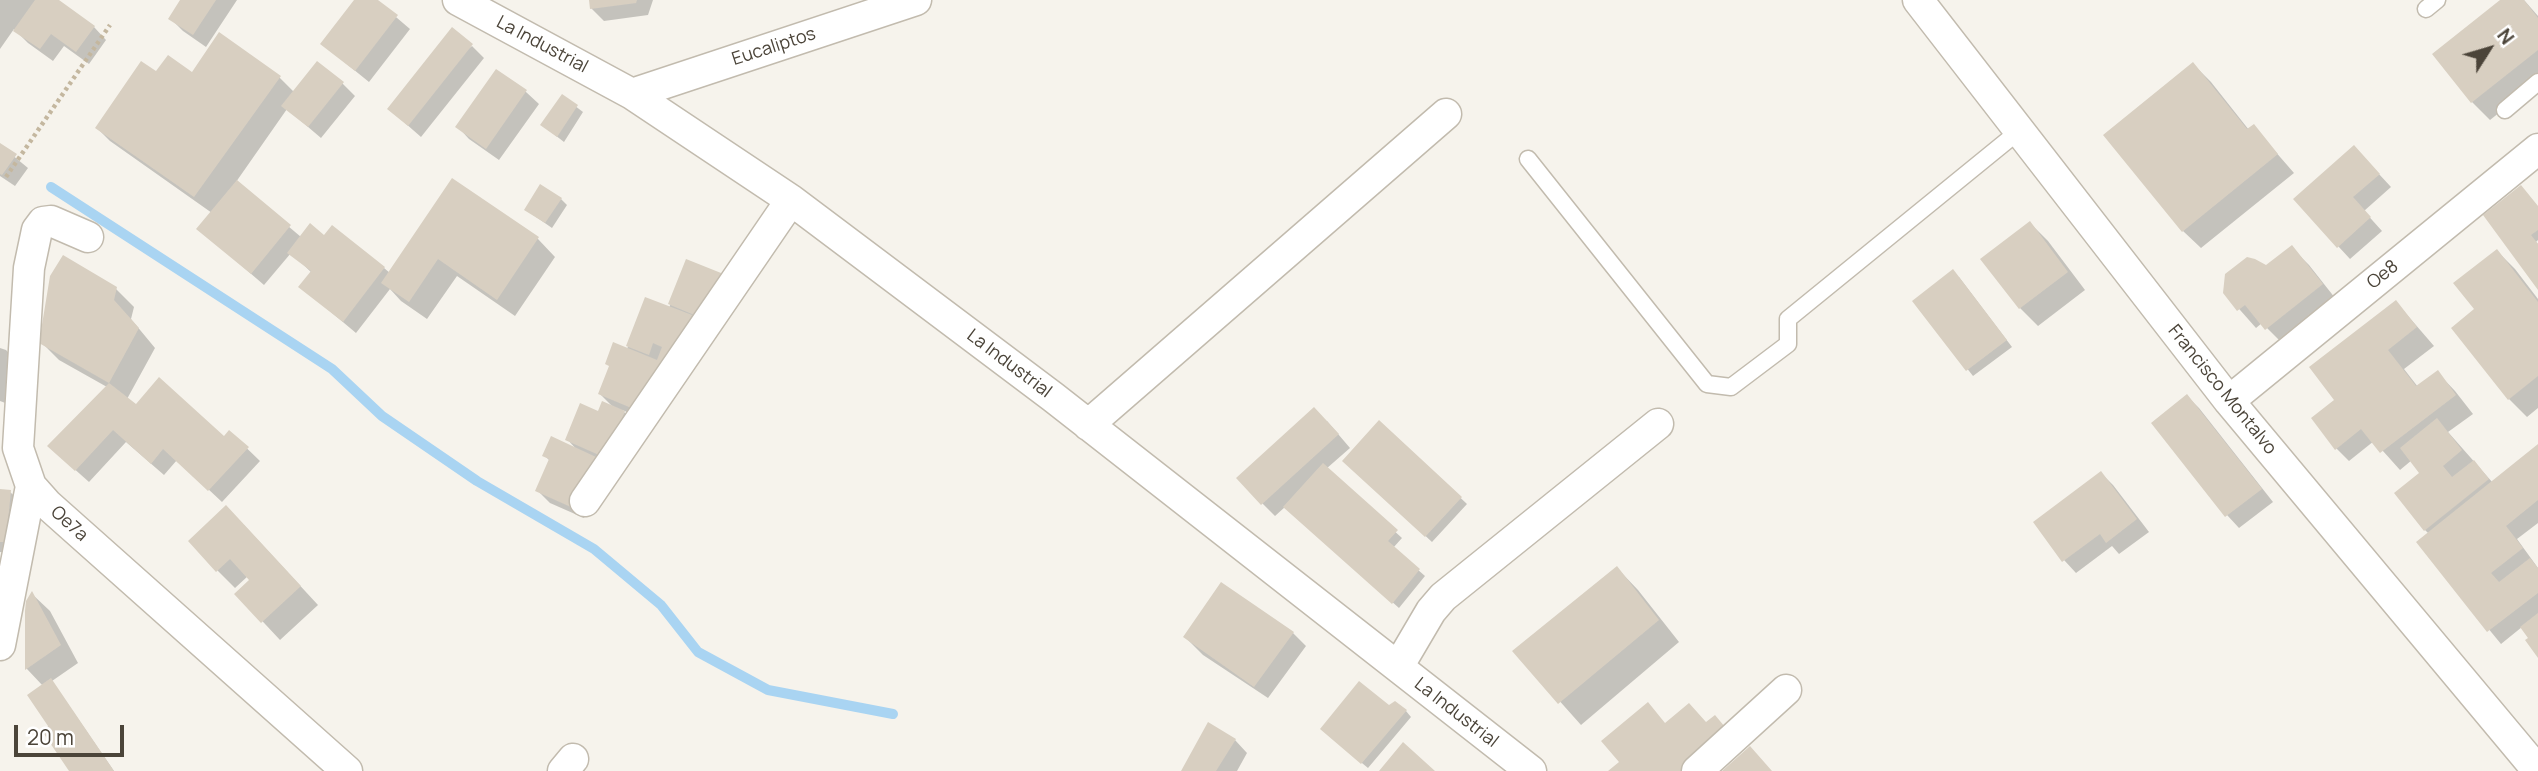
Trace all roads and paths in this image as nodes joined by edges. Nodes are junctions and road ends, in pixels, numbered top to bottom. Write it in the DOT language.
graph roads {
  1 [pos="458,0"];
  2 [pos="916,0"];
  3 [pos="1918,0"];
  4 [pos="110,25"];
  5 [pos="2538,82"];
  6 [pos="632,94"];
  7 [pos="2505,110"];
  8 [pos="1446,114"];
  9 [pos="2019,131"];
  10 [pos="2538,149"];
  11 [pos="1528,159"];
  12 [pos="6,177"];
  13 [pos="791,200"];
  14 [pos="88,237"];
  15 [pos="2229,401"];
  16 [pos="1658,424"];
  17 [pos="1088,425"];
  18 [pos="31,486"];
  19 [pos="586,501"];
  20 [pos="0,645"];
  21 [pos="1398,667"];
  22 [pos="1786,690"];
  23 [pos="347,771"];
  24 [pos="1531,771"];
  25 [pos="1697,771"];
  26 [pos="2538,771"];
  1 -- 6 [label="street, La Industrial"];
  2 -- 6 [label="street, Eucaliptos"];
  3 -- 9 [label="street, Francisco Montalvo"];
  4 -- 12 [label="path"];
  5 -- 7 [label="lane"];
  6 -- 13 [label="street, La Industrial"];
  8 -- 17 [label="street"];
  9 -- 11 [label="lane"];
  9 -- 15 [label="street, Francisco Montalvo"];
  10 -- 15 [label="street, Oe8"];
  13 -- 17 [label="street, La Industrial"];
  13 -- 19 [label="street"];
  14 -- 18 [label="street, Oe7a"];
  15 -- 26 [label="street, Francisco Montalvo"];
  16 -- 21 [label="street"];
  17 -- 21 [label="street, La Industrial"];
  18 -- 20 [label="street"];
  18 -- 23 [label="street, Oe7a"];
  21 -- 24 [label="street, La Industrial"];
  22 -- 25 [label="street"];
}
